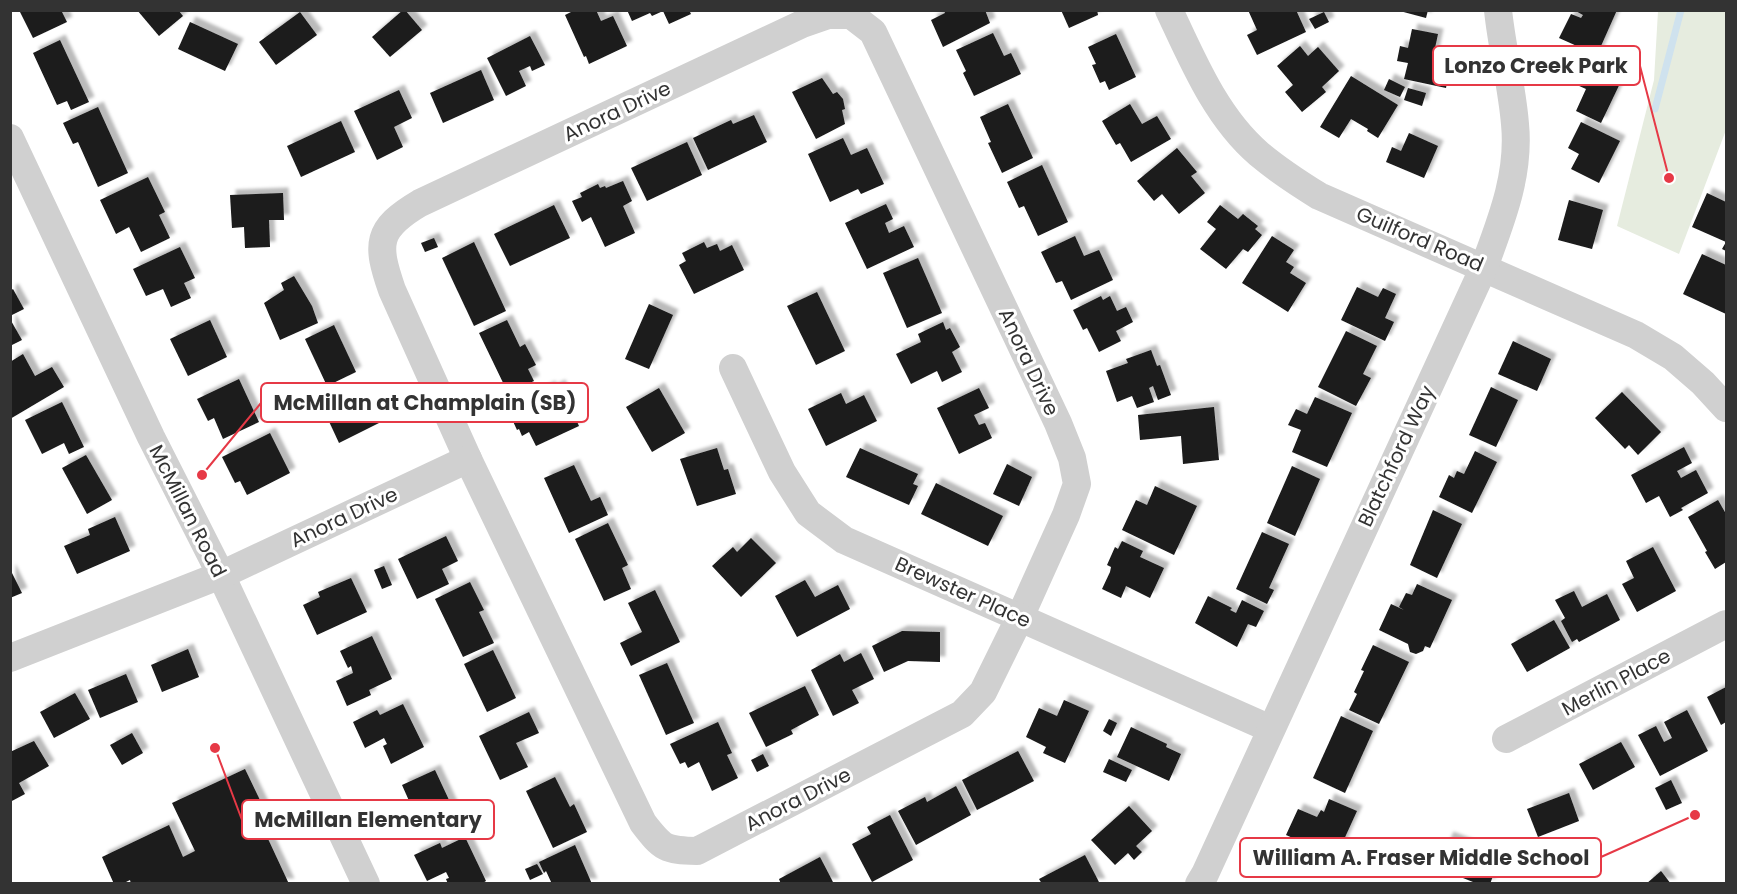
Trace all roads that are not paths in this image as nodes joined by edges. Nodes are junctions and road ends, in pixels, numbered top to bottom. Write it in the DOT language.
graph roads {
  1 [pos="1169,10"];
  2 [pos="1498,10"];
  3 [pos="10,138"];
  4 [pos="1484,267"];
  5 [pos="733,368"];
  6 [pos="1726,408"];
  7 [pos="468,459"];
  8 [pos="221,574"];
  9 [pos="1020,617"];
  10 [pos="1726,624"];
  11 [pos="10,658"];
  12 [pos="1270,729"];
  13 [pos="1506,739"];
  14 [pos="366,884"];
  15 [pos="1199,884"];
  1 -- 4 [label="street, Guilford Road"];
  2 -- 4 [label="street, Blatchford Way"];
  3 -- 8 [label="street, McMillan Road"];
  4 -- 6 [label="street, Guilford Road"];
  4 -- 12 [label="street, Blatchford Way"];
  5 -- 9 [label="street, Brewster Place"];
  7 -- 8 [label="street, Anora Drive"];
  7 -- 9 [label="street, Anora Drive"];
  7 -- 9 [label="street, Anora Drive"];
  8 -- 11 [label="street, Anora Drive"];
  8 -- 14 [label="street, McMillan Road"];
  9 -- 12 [label="street, Brewster Place"];
  10 -- 13 [label="street, Merlin Place"];
  12 -- 15 [label="street, Blatchford Way"];
}
